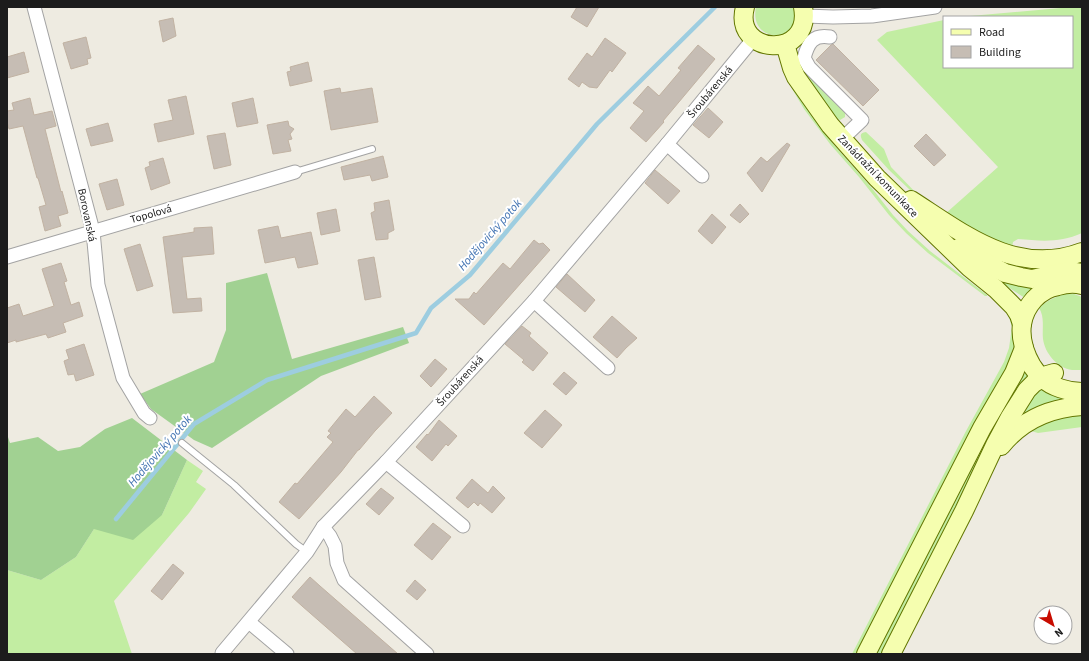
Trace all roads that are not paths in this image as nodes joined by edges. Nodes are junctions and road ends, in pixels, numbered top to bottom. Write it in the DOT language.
graph roads {
  1 [pos="34,7"];
  2 [pos="745,7"];
  3 [pos="935,7"];
  4 [pos="804,12"];
  5 [pos="830,37"];
  6 [pos="754,38"];
  7 [pos="785,44"];
  8 [pos="803,72"];
  9 [pos="842,139"];
  10 [pos="666,144"];
  11 [pos="372,149"];
  12 [pos="295,172"];
  13 [pos="702,176"];
  14 [pos="877,178"];
  15 [pos="93,231"];
  16 [pos="940,238"];
  17 [pos="1082,252"];
  18 [pos="7,257"];
  19 [pos="1081,281"];
  20 [pos="996,289"];
  21 [pos="534,301"];
  22 [pos="1028,307"];
  23 [pos="1022,324"];
  24 [pos="1024,348"];
  25 [pos="608,368"];
  26 [pos="1048,376"];
  27 [pos="1082,380"];
  28 [pos="1082,392"];
  29 [pos="1082,406"];
  30 [pos="150,418"];
  31 [pos="182,443"];
  32 [pos="386,462"];
  33 [pos="964,511"];
  34 [pos="463,526"];
  35 [pos="323,527"];
  36 [pos="307,552"];
  37 [pos="249,622"];
  38 [pos="222,653"];
  39 [pos="287,654"];
  40 [pos="427,654"];
  41 [pos="866,654"];
  42 [pos="891,654"];
  1 -- 15 [label="street, Borovanská"];
  2 -- 6 [label="main road"];
  3 -- 4 [label="street"];
  4 -- 7 [label="main road"];
  5 -- 8 [label="street"];
  6 -- 7 [label="main road"];
  6 -- 10 [label="street, Šroubárenská"];
  7 -- 8 [label="main road, Zanádražní komunikace"];
  8 -- 9 [label="main road, Zanádražní komunikace"];
  8 -- 9 [label="street"];
  9 -- 14 [label="main road, Zanádražní komunikace"];
  10 -- 13 [label="street"];
  10 -- 21 [label="street, Šroubárenská"];
  11 -- 12 [label="lane"];
  12 -- 15 [label="street, Topolová"];
  14 -- 16 [label="main road, Zanádražní komunikace"];
  14 -- 17 [label="main road"];
  15 -- 18 [label="street, Topolová"];
  15 -- 30 [label="street, Borovanská"];
  16 -- 19 [label="main road"];
  16 -- 20 [label="main road, Zanádražní komunikace"];
  19 -- 22 [label="main road"];
  20 -- 22 [label="main road, Zanádražní komunikace"];
  20 -- 23 [label="main road, Zanádražní komunikace"];
  21 -- 25 [label="street"];
  21 -- 32 [label="street, Šroubárenská"];
  22 -- 23 [label="main road"];
  22 -- 26 [label="main road"];
  23 -- 24 [label="main road"];
  24 -- 26 [label="main road"];
  24 -- 41 [label="main road"];
  26 -- 27 [label="main road"];
  26 -- 28 [label="main road"];
  26 -- 33 [label="main road"];
  29 -- 33 [label="main road"];
  31 -- 36 [label="lane"];
  32 -- 34 [label="street"];
  32 -- 35 [label="street, Šroubárenská"];
  33 -- 42 [label="main road"];
  35 -- 36 [label="street, Šroubárenská"];
  35 -- 40 [label="street"];
  36 -- 37 [label="street, Šroubárenská"];
  37 -- 38 [label="street, Šroubárenská"];
  37 -- 39 [label="street"];
}
